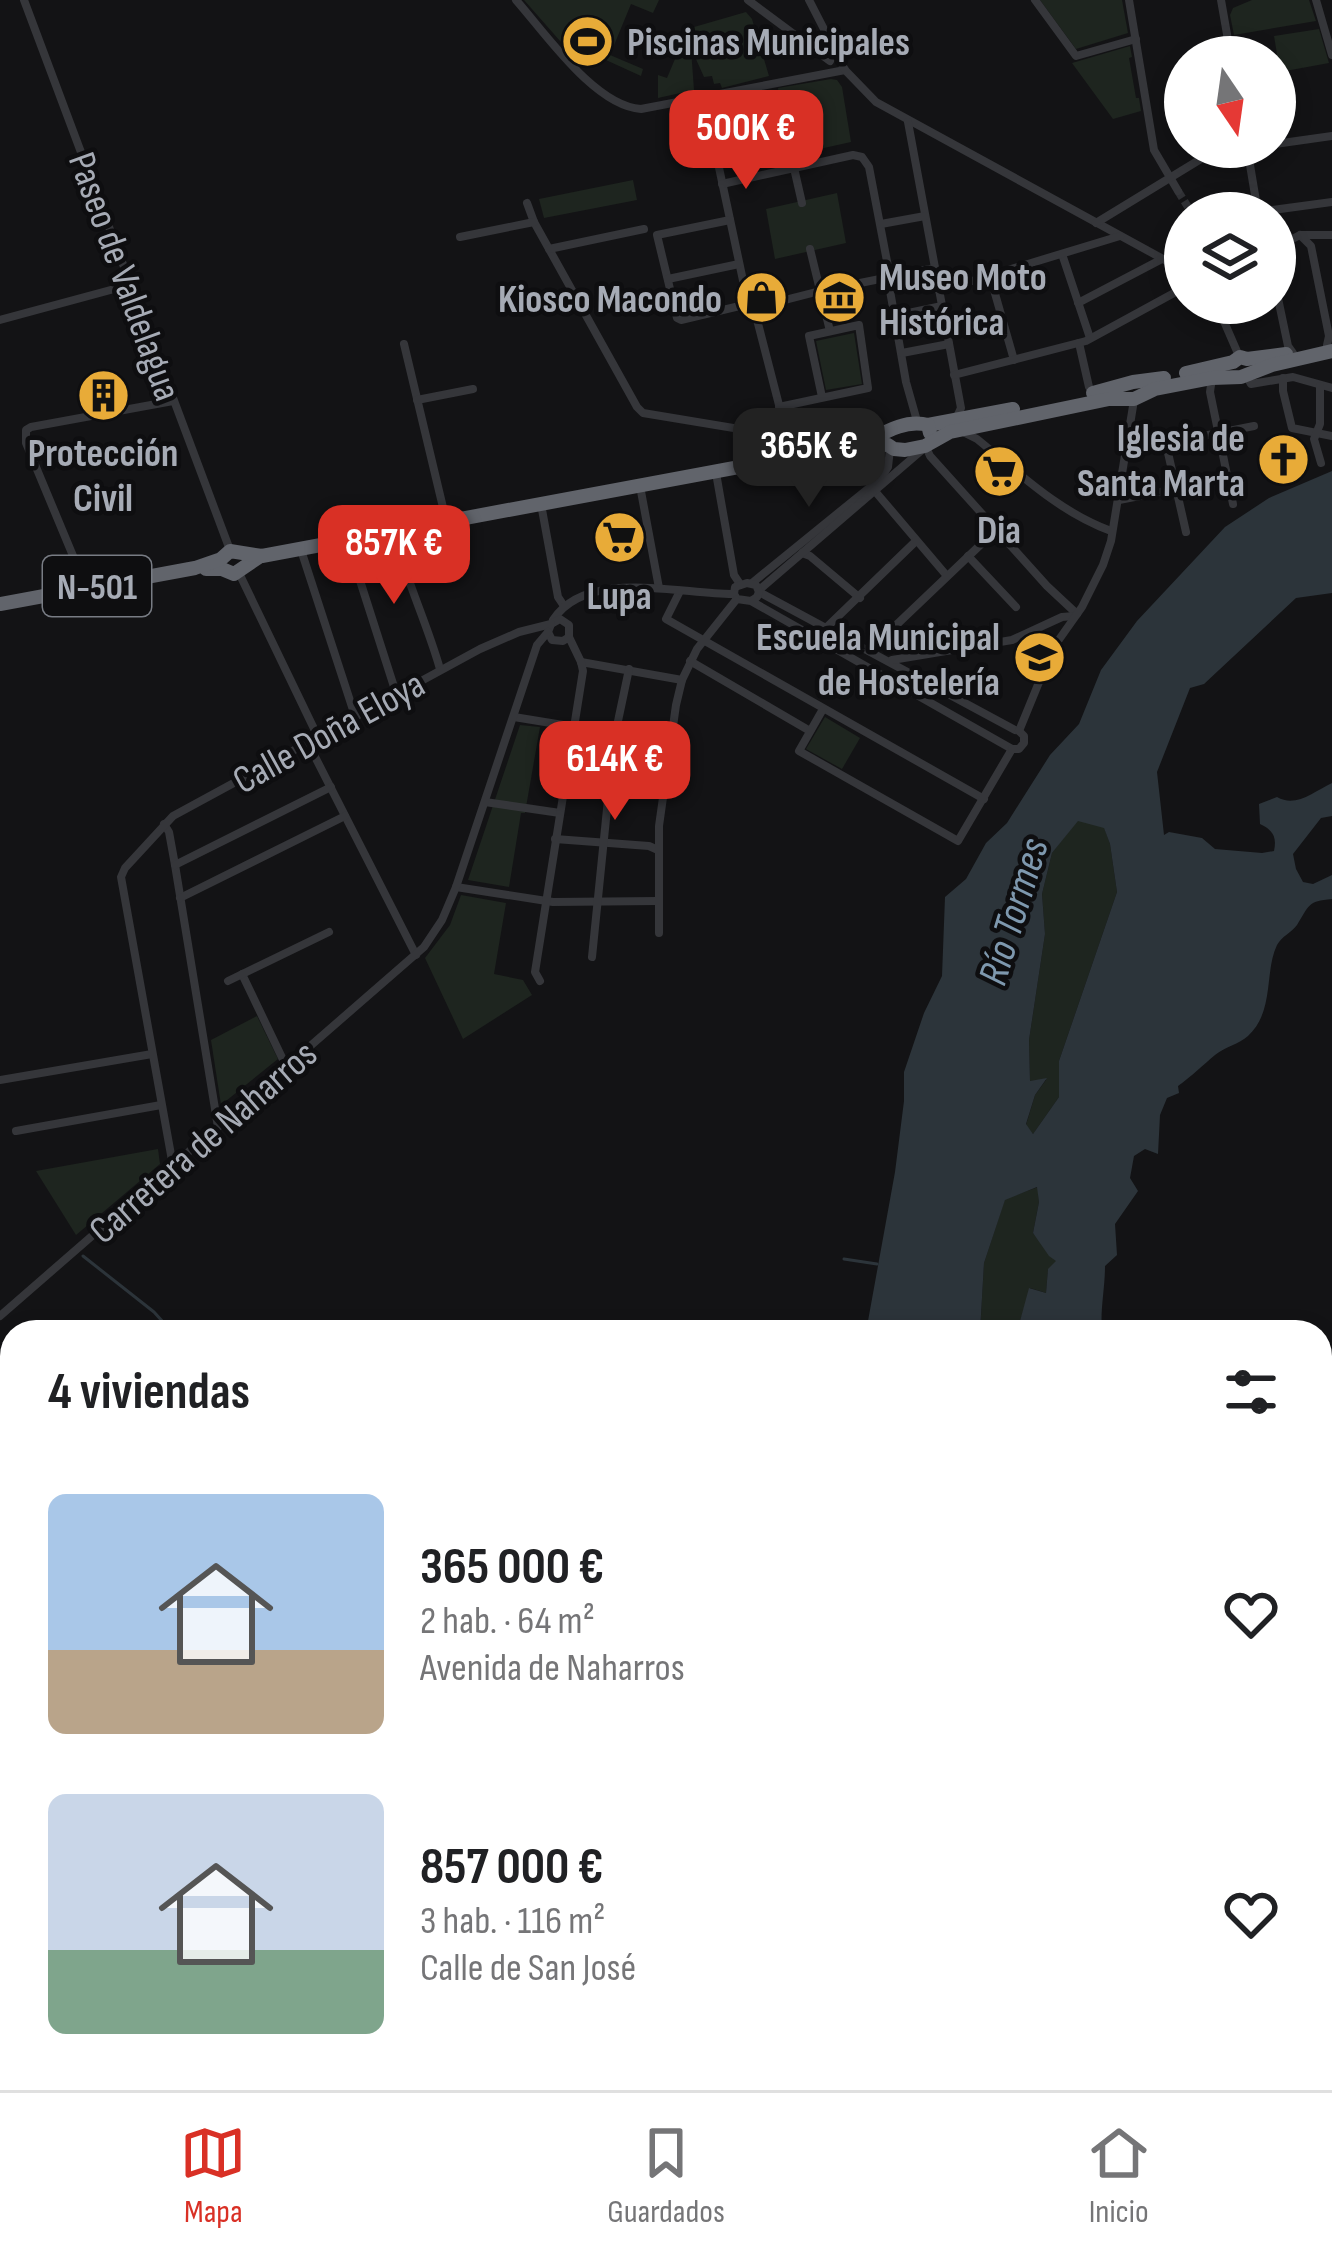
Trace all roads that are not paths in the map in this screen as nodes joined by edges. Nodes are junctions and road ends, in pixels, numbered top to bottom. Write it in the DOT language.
graph roads {
  1 [pos="24,0"];
  2 [pos="516,0"];
  3 [pos="748,0"];
  4 [pos="809,0"];
  5 [pos="1035,0"];
  6 [pos="1129,0"];
  7 [pos="1235,0"];
  8 [pos="1316,0"];
  9 [pos="1222,3"];
  10 [pos="1228,36"];
  11 [pos="1136,39"];
  12 [pos="1332,55"];
  13 [pos="830,61"];
  14 [pos="845,70"];
  15 [pos="704,97"];
  16 [pos="910,125"];
  17 [pos="1332,136"];
  18 [pos="1296,141"];
  19 [pos="794,168"];
  20 [pos="1187,168"];
  21 [pos="1169,178"];
  22 [pos="722,184"];
  23 [pos="1178,191"];
  24 [pos="527,202"];
  25 [pos="1332,202"];
  26 [pos="802,203"];
  27 [pos="1296,207"];
  28 [pos="925,216"];
  29 [pos="730,220"];
  30 [pos="534,222"];
  31 [pos="1096,223"];
  32 [pos="880,224"];
  33 [pos="644,230"];
  34 [pos="1300,235"];
  35 [pos="460,236"];
  36 [pos="1121,236"];
  37 [pos="1332,236"];
  38 [pos="1296,237"];
  39 [pos="549,249"];
  40 [pos="810,250"];
  41 [pos="1062,254"];
  42 [pos="1163,258"];
  43 [pos="740,264"];
  44 [pos="935,268"];
  45 [pos="990,276"];
  46 [pos="890,277"];
  47 [pos="668,279"];
  48 [pos="129,286"];
  49 [pos="820,291"];
  50 [pos="939,291"];
  51 [pos="1164,298"];
  52 [pos="1078,303"];
  53 [pos="751,306"];
  54 [pos="942,307"];
  55 [pos="894,316"];
  56 [pos="0,320"];
  57 [pos="1225,324"];
  58 [pos="1283,324"];
  59 [pos="830,331"];
  60 [pos="1090,338"];
  61 [pos="1079,343"];
  62 [pos="404,344"];
  63 [pos="949,344"];
  64 [pos="1330,347"];
  65 [pos="902,352"];
  66 [pos="1293,352"];
  67 [pos="1014,360"];
  68 [pos="1242,367"];
  69 [pos="954,374"];
  70 [pos="1212,378"];
  71 [pos="1283,378"];
  72 [pos="1320,386"];
  73 [pos="1332,388"];
  74 [pos="473,389"];
  75 [pos="1135,392"];
  76 [pos="1093,393"];
  77 [pos="822,397"];
  78 [pos="417,400"];
  79 [pos="173,401"];
  80 [pos="779,406"];
  81 [pos="923,424"];
  82 [pos="956,426"];
  83 [pos="1254,426"];
  84 [pos="892,428"];
  85 [pos="754,433"];
  86 [pos="1218,434"];
  87 [pos="1316,435"];
  88 [pos="1332,436"];
  89 [pos="775,439"];
  90 [pos="792,444"];
  91 [pos="862,444"];
  92 [pos="1166,444"];
  93 [pos="926,445"];
  94 [pos="889,447"];
  95 [pos="827,451"];
  96 [pos="1127,452"];
  97 [pos="769,455"];
  98 [pos="1322,464"];
  99 [pos="716,471"];
  100 [pos="885,471"];
  101 [pos="640,485"];
  102 [pos="873,489"];
  103 [pos="1176,489"];
  104 [pos="1119,500"];
  105 [pos="541,504"];
  106 [pos="1233,504"];
  107 [pos="446,522"];
  108 [pos="997,529"];
  109 [pos="1112,531"];
  110 [pos="393,532"];
  111 [pos="1186,532"];
  112 [pos="347,540"];
  113 [pos="916,541"];
  114 [pos="300,549"];
  115 [pos="800,553"];
  116 [pos="968,556"];
  117 [pos="233,562"];
  118 [pos="947,575"];
  119 [pos="740,584"];
  120 [pos="87,588"];
  121 [pos="659,588"];
  122 [pos="757,588"];
  123 [pos="680,591"];
  124 [pos="735,597"];
  125 [pos="860,598"];
  126 [pos="577,599"];
  127 [pos="751,601"];
  128 [pos="0,604"];
  129 [pos="564,606"];
  130 [pos="1016,608"];
  131 [pos="1076,615"];
  132 [pos="568,623"];
  133 [pos="827,628"];
  134 [pos="552,630"];
  135 [pos="569,637"];
  136 [pos="703,639"];
  137 [pos="869,651"];
  138 [pos="690,661"];
  139 [pos="889,661"];
  140 [pos="581,662"];
  141 [pos="629,669"];
  142 [pos="440,670"];
  143 [pos="682,680"];
  144 [pos="396,693"];
  145 [pos="823,709"];
  146 [pos="355,716"];
  147 [pos="514,717"];
  148 [pos="574,726"];
  149 [pos="1017,730"];
  150 [pos="810,731"];
  151 [pos="617,734"];
  152 [pos="318,737"];
  153 [pos="308,742"];
  154 [pos="1010,747"];
  155 [pos="670,748"];
  156 [pos="565,784"];
  157 [pos="331,788"];
  158 [pos="609,788"];
  159 [pos="663,792"];
  160 [pos="984,800"];
  161 [pos="485,802"];
  162 [pos="560,813"];
  163 [pos="345,816"];
  164 [pos="164,824"];
  165 [pos="555,839"];
  166 [pos="602,844"];
  167 [pos="659,850"];
  168 [pos="175,865"];
  169 [pos="456,887"];
  170 [pos="180,898"];
  171 [pos="545,900"];
  172 [pos="658,901"];
  173 [pos="598,902"];
  174 [pos="329,932"];
  175 [pos="659,933"];
  176 [pos="416,955"];
  177 [pos="592,957"];
  178 [pos="242,974"];
  179 [pos="228,981"];
  180 [pos="540,981"];
  181 [pos="152,1054"];
  182 [pos="287,1068"];
  183 [pos="0,1080"];
  184 [pos="161,1105"];
  185 [pos="218,1126"];
  186 [pos="16,1131"];
  187 [pos="172,1166"];
  188 [pos="0,1316"];
  1 -- 48 [label="street, Paseo de Valdelagua"];
  2 -- 15 [label="street"];
  3 -- 13 [label="street"];
  4 -- 14 [label="street"];
  5 -- 11 [label="street"];
  6 -- 11 [label="street"];
  7 -- 9 [label="street"];
  8 -- 12 [label="street"];
  9 -- 10 [label="street"];
  11 -- 21 [label="street"];
  14 -- 15 [label="street"];
  14 -- 16 [label="street"];
  15 -- 22 [label="street"];
  16 -- 28 [label="street"];
  16 -- 31 [label="street"];
  17 -- 18 [label="street"];
  19 -- 22 [label="street"];
  19 -- 26 [label="street"];
  19 -- 32 [label="street"];
  20 -- 21 [label="street"];
  21 -- 23 [label="street"];
  21 -- 31 [label="street"];
  22 -- 29 [label="street"];
  24 -- 30 [label="street"];
  25 -- 27 [label="street"];
  28 -- 32 [label="street"];
  28 -- 44 [label="street"];
  29 -- 43 [label="street"];
  29 -- 47 [label="street"];
  30 -- 35 [label="street"];
  30 -- 39 [label="street"];
  31 -- 36 [label="street"];
  32 -- 46 [label="street"];
  33 -- 39 [label="street"];
  34 -- 37 [label="street"];
  34 -- 38 [label="street"];
  34 -- 64 [label="street"];
  36 -- 41 [label="street"];
  36 -- 42 [label="street"];
  39 -- 85 [label="street"];
  40 -- 49 [label="street"];
  41 -- 45 [label="street"];
  41 -- 52 [label="street"];
  42 -- 52 [label="street"];
  43 -- 47 [label="street"];
  43 -- 53 [label="street"];
  44 -- 46 [label="street"];
  44 -- 50 [label="street"];
  45 -- 50 [label="street"];
  45 -- 67 [label="street"];
  46 -- 49 [label="street"];
  46 -- 55 [label="street"];
  47 -- 53 [label="street"];
  48 -- 56 [label="street"];
  48 -- 79 [label="street, Paseo de Valdelagua"];
  49 -- 53 [label="street"];
  49 -- 59 [label="street"];
  50 -- 54 [label="street"];
  51 -- 60 [label="street"];
  52 -- 60 [label="street"];
  53 -- 80 [label="street"];
  54 -- 55 [label="street"];
  54 -- 63 [label="street"];
  55 -- 65 [label="street"];
  57 -- 68 [label="street"];
  58 -- 66 [label="street"];
  59 -- 77 [label="street"];
  59 -- 77 [label="street"];
  60 -- 61 [label="street"];
  61 -- 67 [label="street"];
  61 -- 76 [label="street"];
  62 -- 78 [label="street"];
  63 -- 65 [label="street"];
  63 -- 69 [label="street"];
  64 -- 66 [label="highway"];
  64 -- 68 [label="highway"];
  65 -- 81 [label="street"];
  66 -- 68 [label="highway"];
  67 -- 69 [label="street"];
  68 -- 70 [label="highway"];
  68 -- 71 [label="street"];
  68 -- 75 [label="highway"];
  69 -- 82 [label="street"];
  70 -- 75 [label="highway"];
  70 -- 86 [label="street"];
  71 -- 72 [label="street"];
  71 -- 87 [label="street"];
  72 -- 73 [label="street"];
  72 -- 87 [label="street"];
  74 -- 78 [label="street"];
  75 -- 76 [label="highway"];
  75 -- 82 [label="highway"];
  75 -- 96 [label="street"];
  76 -- 82 [label="highway"];
  77 -- 80 [label="street"];
  78 -- 107 [label="street"];
  79 -- 117 [label="street, Paseo de Valdelagua"];
  79 -- 120 [label="street"];
  80 -- 90 [label="street"];
  81 -- 82 [label="highway"];
  81 -- 84 [label="highway"];
  81 -- 93 [label="highway"];
  82 -- 93 [label="highway"];
  82 -- 109 [label="street"];
  83 -- 86 [label="street"];
  84 -- 91 [label="highway"];
  84 -- 94 [label="highway"];
  85 -- 89 [label="street"];
  85 -- 97 [label="street"];
  86 -- 92 [label="street"];
  86 -- 106 [label="street"];
  87 -- 88 [label="street"];
  87 -- 98 [label="street"];
  89 -- 90 [label="street"];
  89 -- 97 [label="street"];
  90 -- 95 [label="highway"];
  90 -- 97 [label="highway"];
  91 -- 94 [label="highway"];
  91 -- 95 [label="highway"];
  92 -- 96 [label="street"];
  92 -- 103 [label="street"];
  93 -- 94 [label="highway"];
  93 -- 102 [label="street"];
  93 -- 108 [label="street"];
  94 -- 100 [label="street"];
  95 -- 100 [label="street"];
  96 -- 104 [label="street"];
  97 -- 99 [label="highway"];
  99 -- 101 [label="highway"];
  99 -- 119 [label="street"];
  100 -- 102 [label="street"];
  101 -- 105 [label="highway"];
  101 -- 121 [label="street"];
  102 -- 113 [label="street"];
  102 -- 115 [label="street"];
  102 -- 122 [label="street"];
  103 -- 104 [label="street"];
  103 -- 111 [label="street"];
  104 -- 109 [label="street"];
  105 -- 107 [label="highway"];
  105 -- 129 [label="street"];
  107 -- 110 [label="highway"];
  108 -- 116 [label="street"];
  108 -- 131 [label="street"];
  109 -- 131 [label="street"];
  110 -- 112 [label="highway"];
  110 -- 142 [label="street"];
  112 -- 114 [label="highway"];
  112 -- 144 [label="street"];
  113 -- 118 [label="street"];
  113 -- 125 [label="street"];
  114 -- 117 [label="highway"];
  114 -- 146 [label="street"];
  115 -- 122 [label="street"];
  115 -- 125 [label="street"];
  116 -- 118 [label="street"];
  116 -- 130 [label="street"];
  117 -- 120 [label="highway, N-501"];
  117 -- 152 [label="street, Paseo de Valdelagua"];
  118 -- 137 [label="street"];
  119 -- 122 [label="street"];
  119 -- 124 [label="street"];
  120 -- 128 [label="highway, N-501"];
  121 -- 123 [label="street"];
  121 -- 126 [label="street"];
  122 -- 127 [label="street"];
  122 -- 133 [label="street"];
  123 -- 124 [label="street"];
  123 -- 136 [label="street"];
  124 -- 127 [label="street"];
  124 -- 136 [label="street"];
  125 -- 133 [label="street"];
  126 -- 129 [label="street"];
  126 -- 132 [label="street"];
  127 -- 154 [label="street"];
  129 -- 134 [label="street"];
  131 -- 139 [label="street"];
  131 -- 149 [label="street"];
  132 -- 134 [label="street"];
  132 -- 135 [label="street"];
  133 -- 137 [label="street"];
  134 -- 135 [label="street"];
  134 -- 142 [label="street, Calle Doña Eloya"];
  134 -- 147 [label="street, Carretera de Naharros"];
  135 -- 140 [label="street"];
  136 -- 138 [label="street"];
  136 -- 145 [label="street"];
  137 -- 139 [label="street"];
  138 -- 143 [label="street"];
  138 -- 150 [label="street"];
  139 -- 149 [label="street"];
  140 -- 141 [label="street"];
  140 -- 148 [label="street"];
  141 -- 143 [label="street"];
  141 -- 151 [label="street"];
  142 -- 144 [label="street, Calle Doña Eloya"];
  143 -- 155 [label="street"];
  144 -- 146 [label="street, Calle Doña Eloya"];
  145 -- 150 [label="street"];
  145 -- 160 [label="street"];
  146 -- 152 [label="street, Calle Doña Eloya"];
  147 -- 148 [label="street"];
  147 -- 161 [label="street, Carretera de Naharros"];
  148 -- 151 [label="street"];
  148 -- 156 [label="street"];
  149 -- 154 [label="street"];
  149 -- 154 [label="street"];
  150 -- 160 [label="street"];
  151 -- 155 [label="street"];
  151 -- 158 [label="street"];
  152 -- 153 [label="street, Calle Doña Eloya"];
  153 -- 157 [label="street"];
  153 -- 164 [label="street, Calle Doña Eloya"];
  154 -- 160 [label="street"];
  155 -- 159 [label="street"];
  156 -- 158 [label="street"];
  156 -- 162 [label="street"];
  157 -- 163 [label="street"];
  157 -- 168 [label="street"];
  158 -- 159 [label="street"];
  158 -- 166 [label="street"];
  159 -- 167 [label="street"];
  161 -- 162 [label="street"];
  161 -- 169 [label="street, Carretera de Naharros"];
  162 -- 165 [label="street"];
  163 -- 170 [label="street"];
  163 -- 176 [label="street"];
  164 -- 168 [label="street"];
  164 -- 181 [label="street, Calle Doña Eloya"];
  165 -- 166 [label="street"];
  165 -- 171 [label="street"];
  166 -- 167 [label="street"];
  166 -- 173 [label="street"];
  167 -- 172 [label="street"];
  168 -- 170 [label="street"];
  169 -- 171 [label="street"];
  169 -- 176 [label="street, Carretera de Naharros"];
  170 -- 185 [label="street"];
  171 -- 173 [label="street"];
  171 -- 180 [label="street"];
  172 -- 173 [label="street"];
  172 -- 175 [label="street"];
  173 -- 177 [label="street"];
  174 -- 178 [label="street"];
  176 -- 182 [label="street, Carretera de Naharros"];
  178 -- 179 [label="street"];
  178 -- 182 [label="street"];
  181 -- 183 [label="street"];
  181 -- 184 [label="street"];
  182 -- 185 [label="street, Carretera de Naharros"];
  184 -- 186 [label="street"];
  184 -- 187 [label="street"];
  185 -- 187 [label="street, Carretera de Naharros"];
  187 -- 188 [label="street, Carretera de Naharros"];
}
